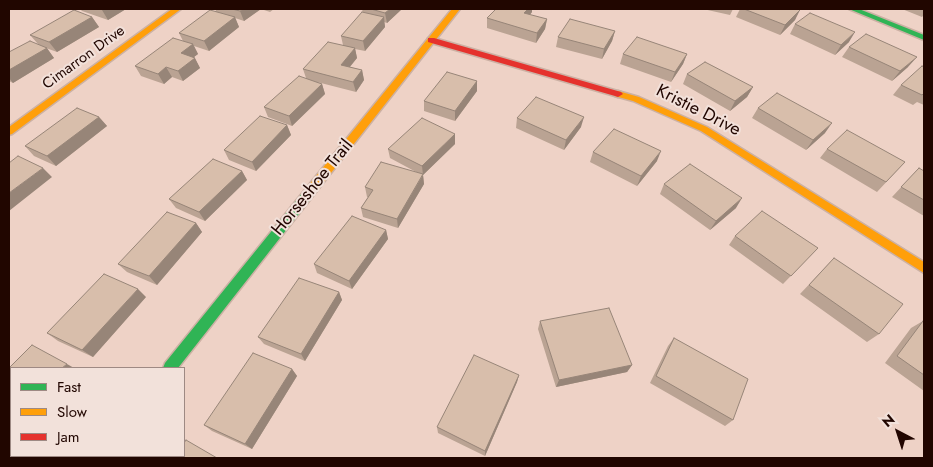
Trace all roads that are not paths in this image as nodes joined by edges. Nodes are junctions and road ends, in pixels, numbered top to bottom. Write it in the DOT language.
graph roads {
  1 [pos="177,9"];
  2 [pos="456,9"];
  3 [pos="853,9"];
  4 [pos="924,38"];
  5 [pos="431,40"];
  6 [pos="9,132"];
  7 [pos="924,268"];
  8 [pos="171,367"];
  1 -- 6 [label="street, Cimarron Drive"];
  2 -- 5 [label="street, Horseshoe Trail"];
  3 -- 4 [label="street"];
  5 -- 7 [label="street, Kristie Drive"];
  5 -- 8 [label="street, Horseshoe Trail"];
}
